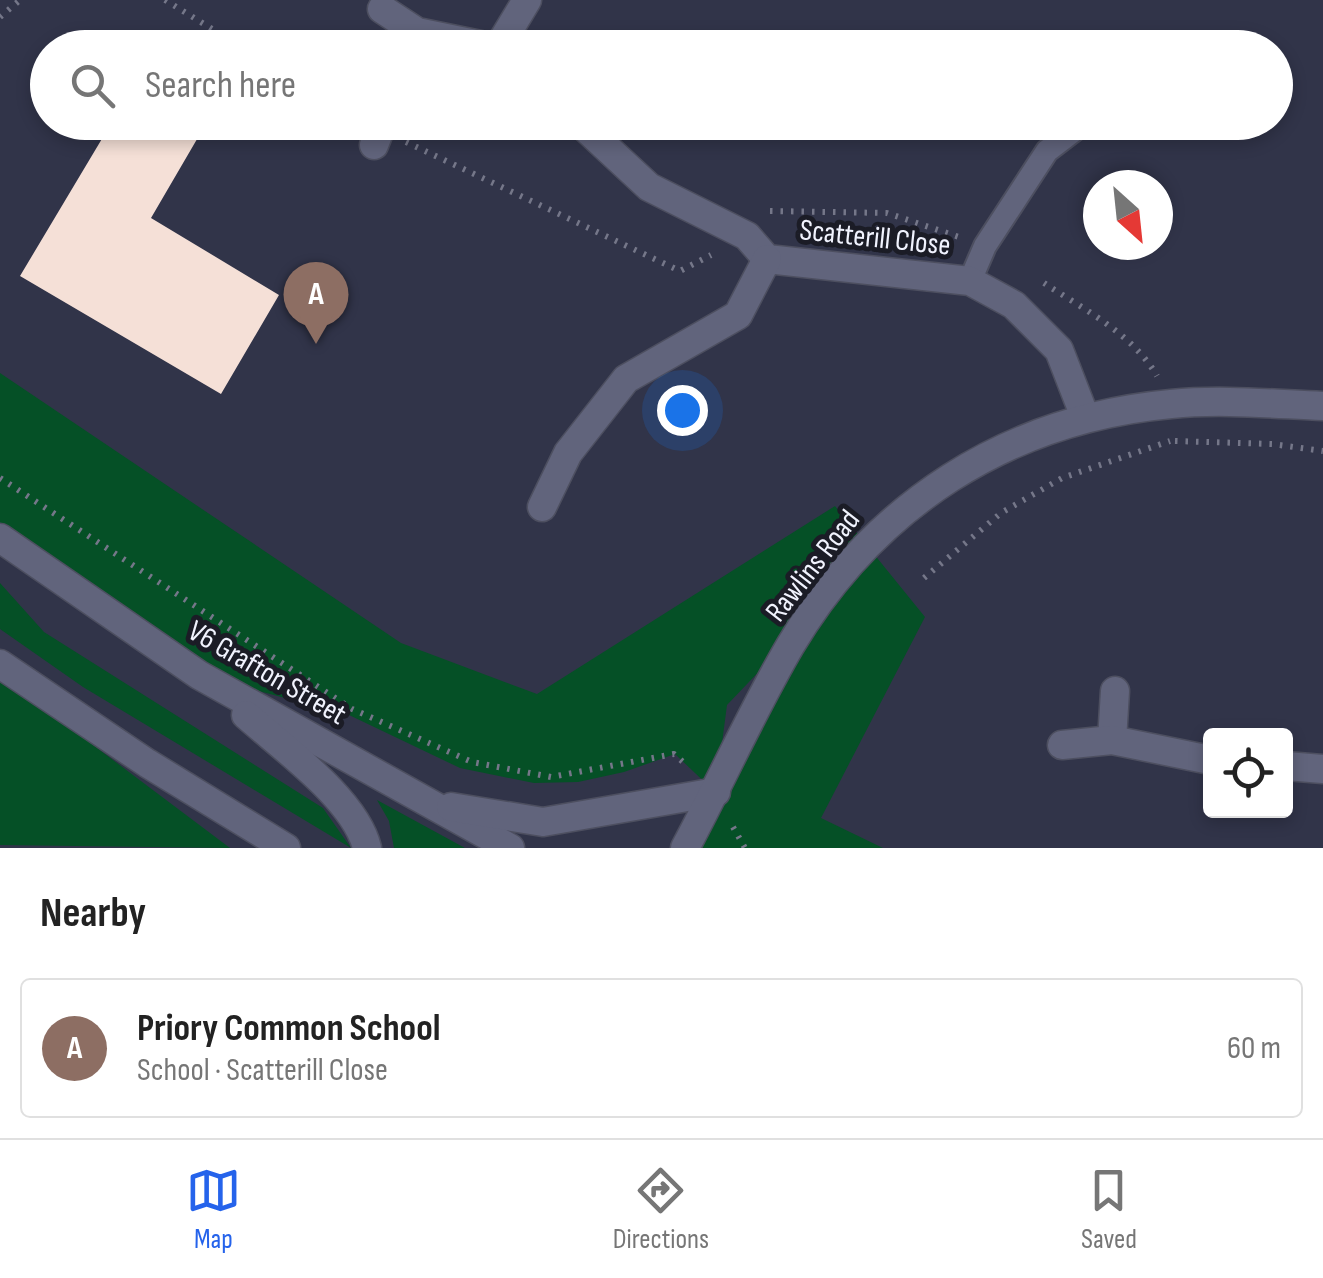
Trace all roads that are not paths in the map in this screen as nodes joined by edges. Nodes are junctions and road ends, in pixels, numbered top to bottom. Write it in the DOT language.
graph roads {
  1 [pos="527,0"];
  2 [pos="382,8"];
  3 [pos="404,30"];
  4 [pos="508,30"];
  5 [pos="598,140"];
  6 [pos="1061,140"];
  7 [pos="767,260"];
  8 [pos="970,281"];
  9 [pos="1323,406"];
  10 [pos="1085,417"];
  11 [pos="542,506"];
  12 [pos="0,538"];
  13 [pos="0,664"];
  14 [pos="199,675"];
  15 [pos="1115,692"];
  16 [pos="1112,740"];
  17 [pos="1062,745"];
  18 [pos="1203,759"];
  19 [pos="1293,767"];
  20 [pos="1323,769"];
  21 [pos="716,792"];
  22 [pos="429,803"];
  23 [pos="281,846"];
  24 [pos="367,848"];
  25 [pos="510,848"];
  26 [pos="686,848"];
  1 -- 4 [label="street"];
  2 -- 3 [label="street"];
  5 -- 7 [label="street, Scatterill Close"];
  6 -- 8 [label="lane"];
  7 -- 8 [label="street, Scatterill Close"];
  7 -- 11 [label="street, Scatterill Close"];
  8 -- 10 [label="street, Scatterill Close"];
  9 -- 10 [label="street, Rawlins Road"];
  10 -- 21 [label="street, Rawlins Road"];
  12 -- 14 [label="street, V6 Grafton Street"];
  13 -- 23 [label="street"];
  14 -- 22 [label="street, V6 Grafton Street"];
  14 -- 24 [label="street"];
  15 -- 16 [label="street"];
  16 -- 17 [label="street"];
  16 -- 18 [label="street"];
  19 -- 20 [label="street"];
  21 -- 22 [label="street"];
  21 -- 26 [label="street, Rawlins Road"];
  22 -- 25 [label="street, V6 Grafton Street"];
}
